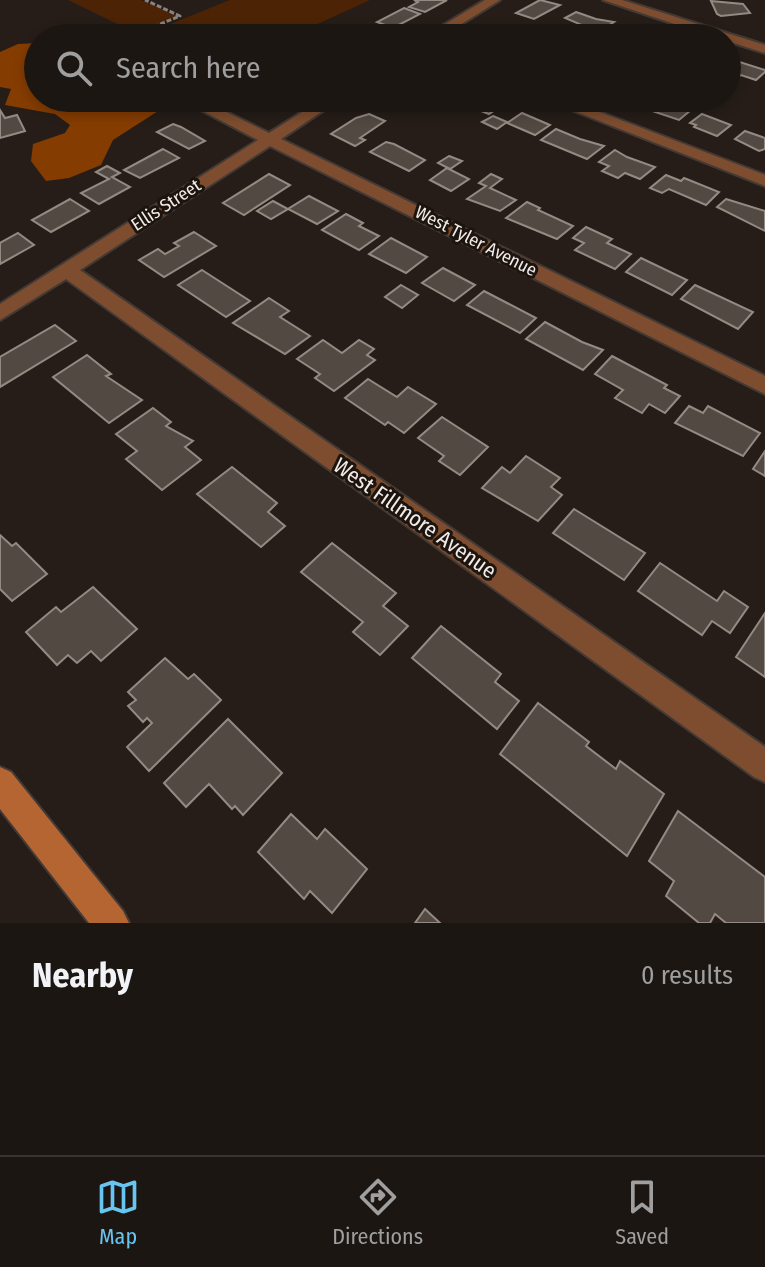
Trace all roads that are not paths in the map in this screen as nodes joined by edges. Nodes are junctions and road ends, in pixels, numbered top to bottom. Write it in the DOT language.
graph roads {
  1 [pos="494,0"];
  2 [pos="609,0"];
  3 [pos="670,0"];
  4 [pos="667,18"];
  5 [pos="453,24"];
  6 [pos="686,24"];
  7 [pos="741,41"];
  8 [pos="765,49"];
  9 [pos="215,112"];
  10 [pos="312,112"];
  11 [pos="585,112"];
  12 [pos="270,138"];
  13 [pos="765,181"];
  14 [pos="66,270"];
  15 [pos="0,313"];
  16 [pos="765,386"];
  17 [pos="765,766"];
  18 [pos="0,783"];
  19 [pos="111,923"];
  1 -- 5 [label="street"];
  2 -- 4 [label="street"];
  3 -- 4 [label="street"];
  4 -- 6 [label="street"];
  7 -- 8 [label="street"];
  9 -- 12 [label="street, West Tyler Avenue"];
  10 -- 12 [label="street, Ellis Street"];
  11 -- 13 [label="street"];
  12 -- 14 [label="street, Ellis Street"];
  12 -- 16 [label="street, West Tyler Avenue"];
  14 -- 15 [label="street, Ellis Street"];
  14 -- 17 [label="street, West Fillmore Avenue"];
  18 -- 19 [label="street"];
}
